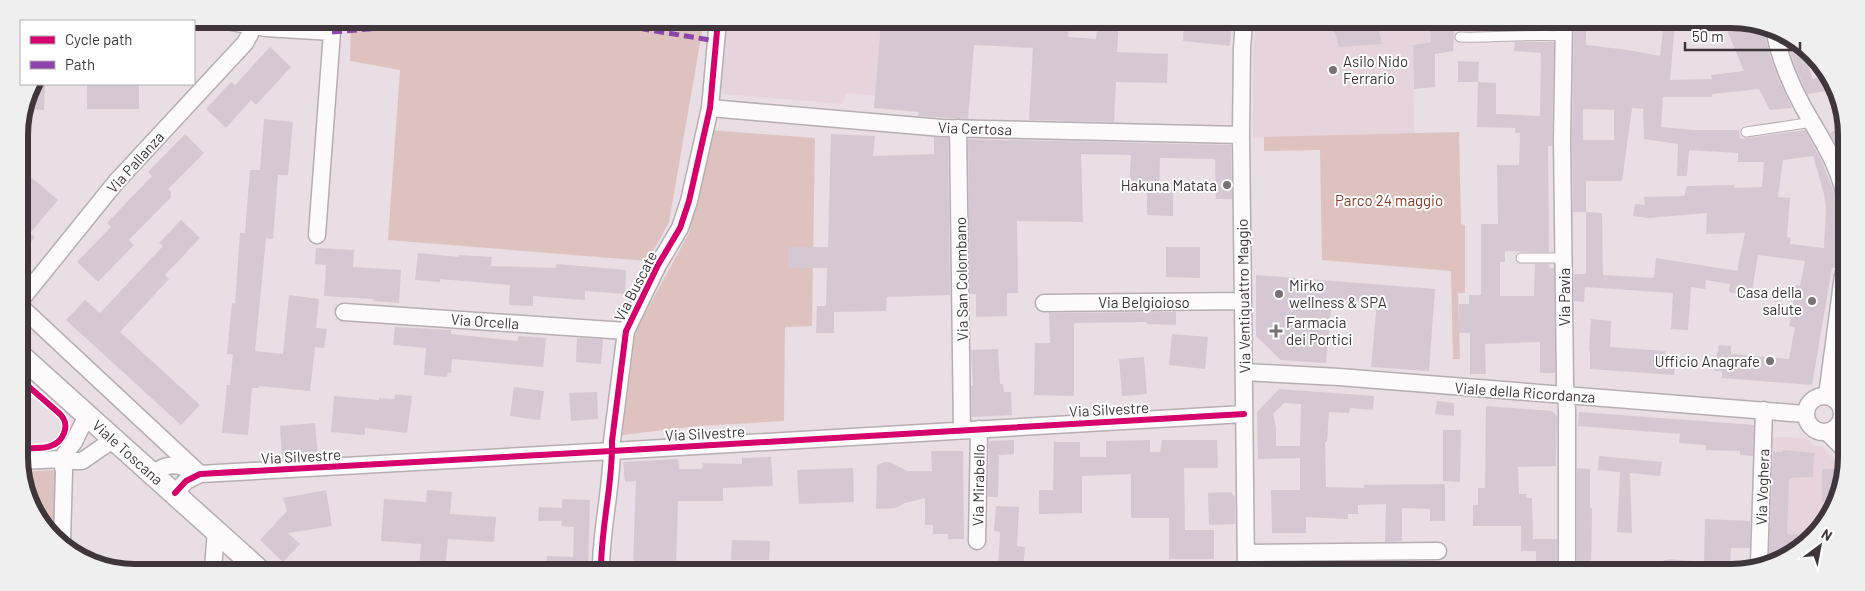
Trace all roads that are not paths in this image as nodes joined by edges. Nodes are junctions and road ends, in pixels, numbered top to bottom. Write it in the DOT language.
graph roads {
  1 [pos="252,28"];
  2 [pos="279,28"];
  3 [pos="717,28"];
  4 [pos="1244,28"];
  5 [pos="1563,29"];
  6 [pos="1460,37"];
  7 [pos="1777,39"];
  8 [pos="710,108"];
  9 [pos="1813,122"];
  10 [pos="958,128"];
  11 [pos="1746,132"];
  12 [pos="1241,136"];
  13 [pos="1838,171"];
  14 [pos="317,235"];
  15 [pos="1521,258"];
  16 [pos="1564,258"];
  17 [pos="28,291"];
  18 [pos="1243,301"];
  19 [pos="1044,303"];
  20 [pos="344,312"];
  21 [pos="28,313"];
  22 [pos="1838,313"];
  23 [pos="626,331"];
  24 [pos="28,362"];
  25 [pos="1244,372"];
  26 [pos="1566,395"];
  27 [pos="1827,396"];
  28 [pos="1838,404"];
  29 [pos="1764,410"];
  30 [pos="1244,414"];
  31 [pos="1805,414"];
  32 [pos="87,415"];
  33 [pos="1838,425"];
  34 [pos="979,429"];
  35 [pos="962,430"];
  36 [pos="1826,432"];
  37 [pos="114,439"];
  38 [pos="1838,443"];
  39 [pos="612,452"];
  40 [pos="61,459"];
  41 [pos="28,461"];
  42 [pos="153,474"];
  43 [pos="200,474"];
  44 [pos="175,494"];
  45 [pos="216,531"];
  46 [pos="62,535"];
  47 [pos="977,541"];
  48 [pos="1438,551"];
  49 [pos="1246,553"];
  50 [pos="1759,559"];
  51 [pos="1246,563"];
  52 [pos="1567,563"];
  53 [pos="213,564"];
  54 [pos="252,564"];
  55 [pos="601,564"];
  1 -- 17 [label="street, Via Pallanza"];
  2 -- 14 [label="street"];
  3 -- 8 [label="street, Via Buscate"];
  4 -- 12 [label="street, Via Ventiquattro Maggio"];
  5 -- 6 [label="lane"];
  5 -- 16 [label="street, Via Pavia"];
  7 -- 9 [label="street"];
  8 -- 10 [label="street, Via Certosa"];
  8 -- 23 [label="street, Via Buscate"];
  9 -- 11 [label="lane"];
  9 -- 13 [label="street"];
  10 -- 12 [label="street, Via Certosa"];
  10 -- 35 [label="street, Via San Colombano"];
  12 -- 18 [label="street, Via Ventiquattro Maggio"];
  15 -- 16 [label="lane"];
  16 -- 26 [label="street, Via Pavia"];
  18 -- 19 [label="street, Via Belgioioso"];
  18 -- 25 [label="street, Via Ventiquattro Maggio"];
  20 -- 23 [label="street, Via Orcella"];
  21 -- 43 [label="street"];
  22 -- 27 [label="street"];
  23 -- 39 [label="street, Via Buscate"];
  24 -- 32 [label="street, Viale Toscana"];
  25 -- 26 [label="street, Viale della Ricordanza"];
  25 -- 30 [label="street, Via Ventiquattro Maggio"];
  26 -- 29 [label="street, Viale della Ricordanza"];
  26 -- 52 [label="street, Via Pavia"];
  27 -- 28 [label="street"];
  27 -- 31 [label="street"];
  29 -- 31 [label="street, Viale della Ricordanza"];
  29 -- 50 [label="street, Via Voghera"];
  30 -- 34 [label="street, Via Silvestre"];
  30 -- 49 [label="street, Via Ventiquattro Maggio"];
  31 -- 36 [label="street"];
  32 -- 37 [label="street, Viale Toscana"];
  32 -- 40 [label="street"];
  33 -- 36 [label="street"];
  34 -- 35 [label="street, Via Silvestre"];
  34 -- 47 [label="street, Via Mirabello"];
  35 -- 39 [label="street, Via Silvestre"];
  36 -- 38 [label="street"];
  37 -- 40 [label="street"];
  37 -- 42 [label="street, Viale Toscana"];
  39 -- 43 [label="street, Via Silvestre"];
  39 -- 55 [label="street, Via Buscate"];
  40 -- 41 [label="street"];
  40 -- 46 [label="street"];
  42 -- 43 [label="street, Via Silvestre"];
  42 -- 44 [label="street, Viale Toscana"];
  43 -- 44 [label="street"];
  44 -- 45 [label="street, Viale Toscana"];
  45 -- 53 [label="street"];
  45 -- 54 [label="street, Viale Toscana"];
  48 -- 49 [label="street"];
  49 -- 51 [label="street, Via Ventiquattro Maggio"];
}
